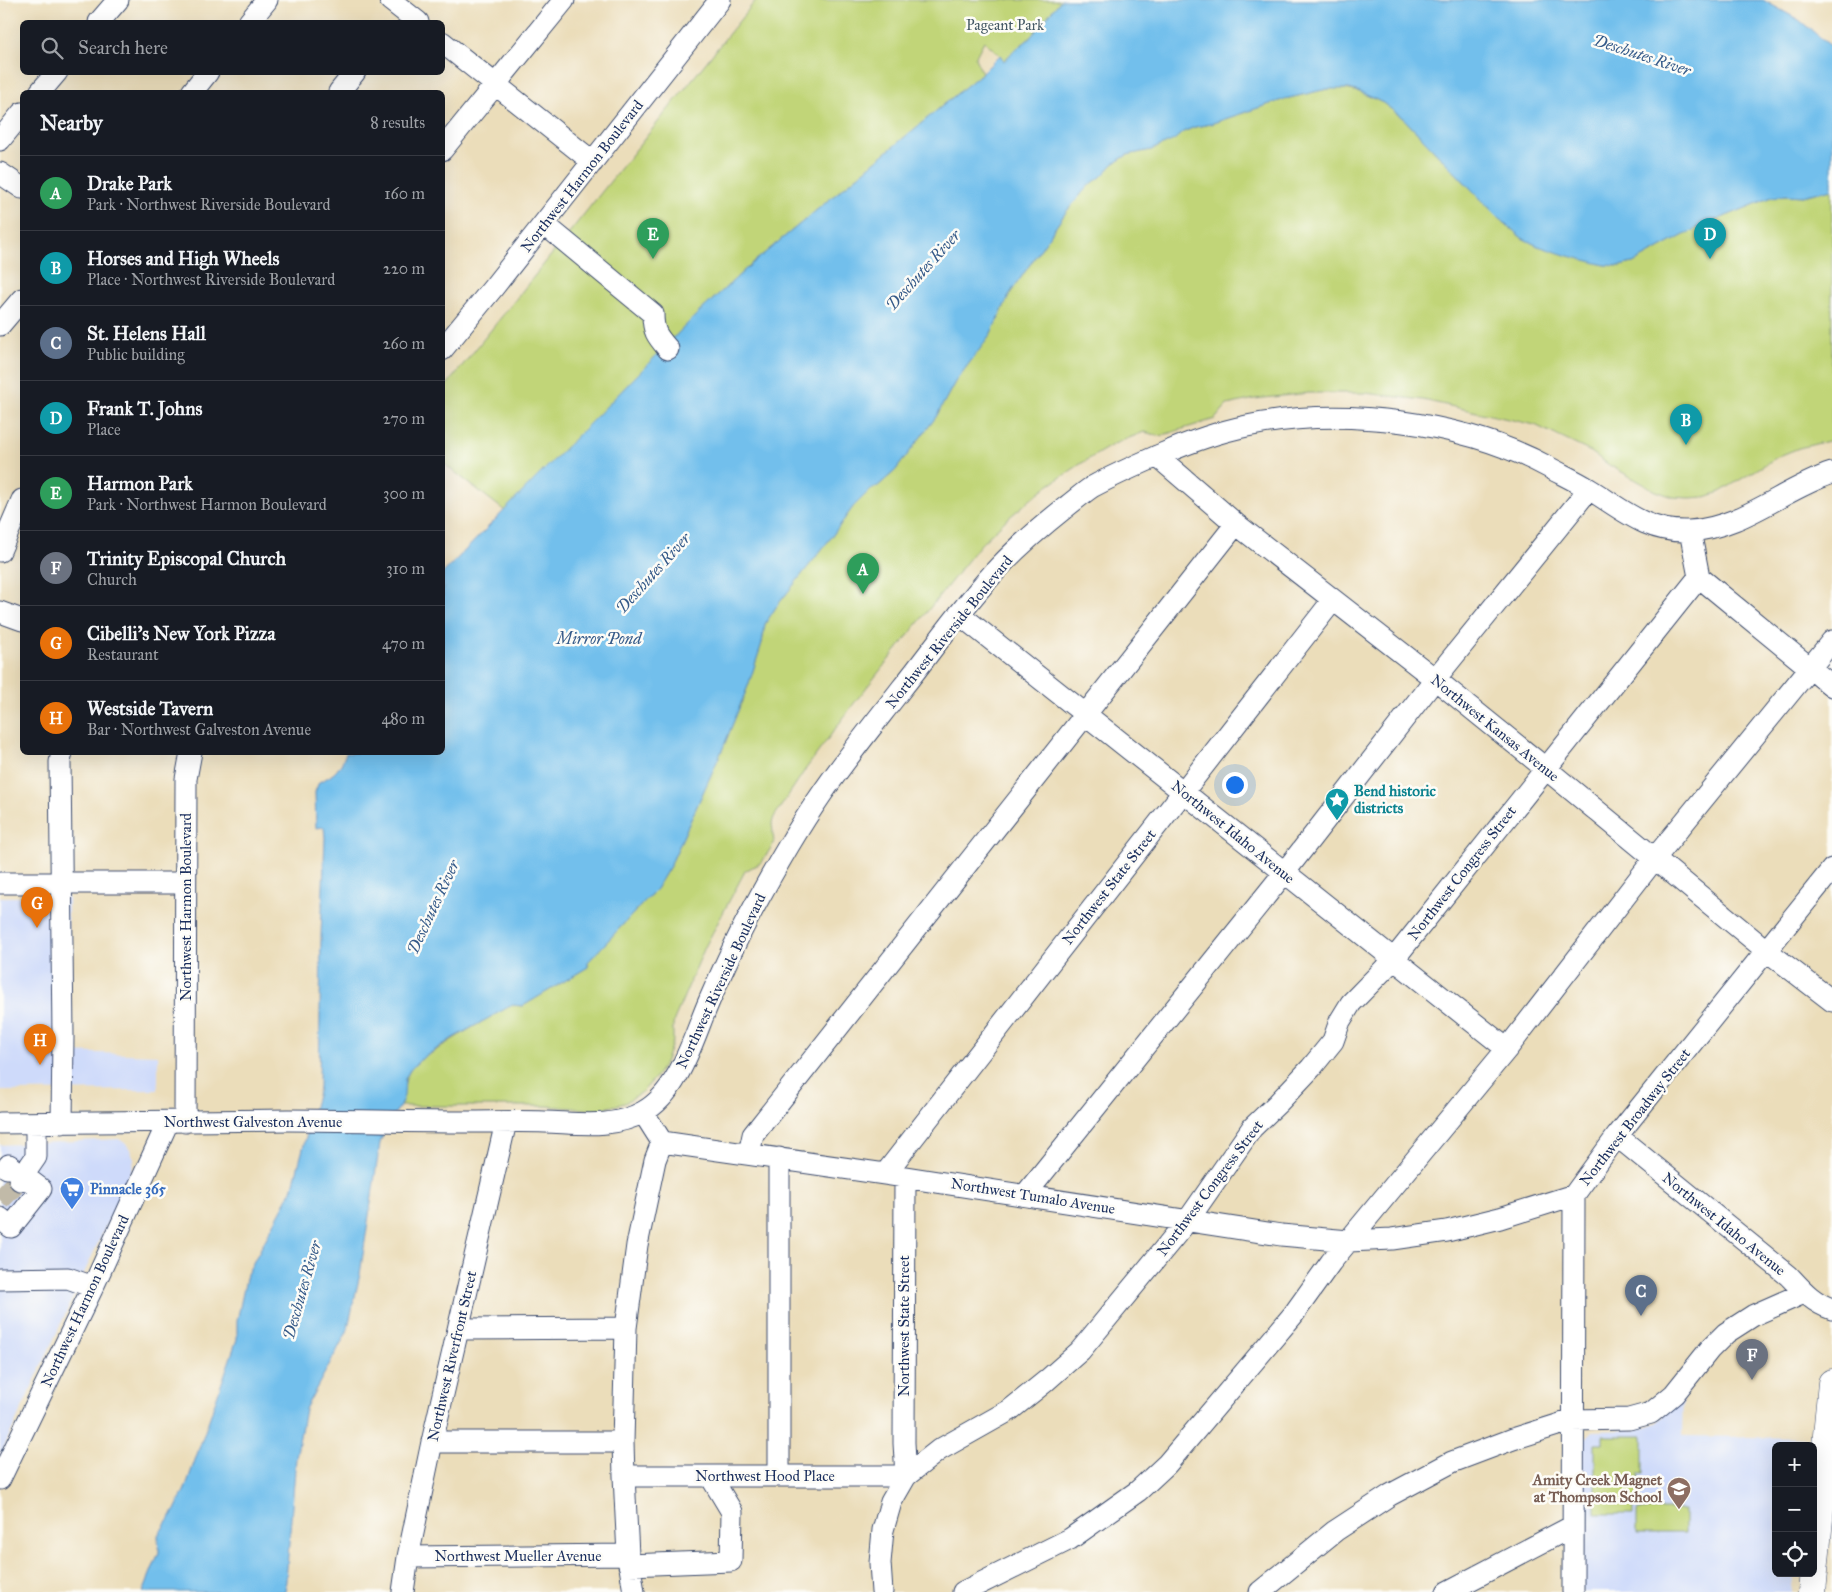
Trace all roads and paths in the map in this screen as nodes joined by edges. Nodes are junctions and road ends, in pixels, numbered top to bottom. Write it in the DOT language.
graph roads {
  1 [pos="118,0"];
  2 [pos="267,0"];
  3 [pos="564,0"];
  4 [pos="720,0"];
  5 [pos="101,20"];
  6 [pos="251,20"];
  7 [pos="445,44"];
  8 [pos="54,75"];
  9 [pos="206,75"];
  10 [pos="352,75"];
  11 [pos="495,84"];
  12 [pos="42,90"];
  13 [pos="194,90"];
  14 [pos="340,90"];
  15 [pos="20,116"];
  16 [pos="0,140"];
  17 [pos="445,146"];
  18 [pos="593,162"];
  19 [pos="0,173"];
  20 [pos="20,187"];
  21 [pos="544,224"];
  22 [pos="20,301"];
  23 [pos="0,325"];
  24 [pos="445,346"];
  25 [pos="668,349"];
  26 [pos="1157,456"];
  27 [pos="1832,473"];
  28 [pos="1589,489"];
  29 [pos="20,505"];
  30 [pos="1236,524"];
  31 [pos="1690,531"];
  32 [pos="0,551"];
  33 [pos="1699,577"];
  34 [pos="1333,600"];
  35 [pos="0,612"];
  36 [pos="959,614"];
  37 [pos="20,619"];
  38 [pos="1832,641"];
  39 [pos="1810,669"];
  40 [pos="1435,679"];
  41 [pos="1832,686"];
  42 [pos="1085,716"];
  43 [pos="61,755"];
  44 [pos="190,755"];
  45 [pos="1546,768"];
  46 [pos="1184,792"];
  47 [pos="1656,858"];
  48 [pos="1832,869"];
  49 [pos="1284,873"];
  50 [pos="0,883"];
  51 [pos="61,883"];
  52 [pos="185,883"];
  53 [pos="1767,951"];
  54 [pos="1394,959"];
  55 [pos="1832,1001"];
  56 [pos="1507,1049"];
  57 [pos="644,1112"];
  58 [pos="177,1122"];
  59 [pos="506,1122"];
  60 [pos="0,1123"];
  61 [pos="36,1123"];
  62 [pos="62,1123"];
  63 [pos="1617,1136"];
  64 [pos="662,1142"];
  65 [pos="749,1154"];
  66 [pos="779,1158"];
  67 [pos="895,1175"];
  68 [pos="1025,1195"];
  69 [pos="1574,1195"];
  70 [pos="0,1218"];
  71 [pos="1188,1220"];
  72 [pos="1349,1241"];
  73 [pos="0,1279"];
  74 [pos="92,1287"];
  75 [pos="1804,1293"];
  76 [pos="1832,1309"];
  77 [pos="626,1328"];
  78 [pos="459,1329"];
  79 [pos="1832,1383"];
  80 [pos="1573,1420"];
  81 [pos="432,1442"];
  82 [pos="623,1442"];
  83 [pos="780,1475"];
  84 [pos="624,1476"];
  85 [pos="711,1476"];
  86 [pos="906,1476"];
  87 [pos="0,1479"];
  88 [pos="1573,1526"];
  89 [pos="408,1557"];
  90 [pos="629,1560"];
  91 [pos="403,1592"];
  92 [pos="634,1592"];
  93 [pos="882,1592"];
  94 [pos="963,1592"];
  95 [pos="1260,1592"];
  96 [pos="1447,1592"];
  97 [pos="1573,1592"];
  98 [pos="1812,1592"];
  1 -- 5 [label="street"];
  2 -- 6 [label="street"];
  3 -- 11 [label="street"];
  4 -- 18 [label="street, Northwest Harmon Boulevard"];
  7 -- 11 [label="street"];
  8 -- 12 [label="street"];
  9 -- 13 [label="street"];
  10 -- 14 [label="street"];
  11 -- 17 [label="street"];
  11 -- 18 [label="street"];
  15 -- 16 [label="street"];
  18 -- 21 [label="street, Northwest Harmon Boulevard"];
  19 -- 20 [label="street"];
  21 -- 24 [label="street, Northwest Harmon Boulevard"];
  21 -- 25 [label="street"];
  22 -- 23 [label="street"];
  26 -- 28 [label="street, Northwest Riverside Boulevard"];
  26 -- 30 [label="street, Northwest Kansas Avenue"];
  26 -- 36 [label="street, Northwest Riverside Boulevard"];
  27 -- 31 [label="street, Northwest Riverside Boulevard"];
  28 -- 31 [label="street, Northwest Riverside Boulevard"];
  28 -- 40 [label="street"];
  29 -- 32 [label="street"];
  30 -- 34 [label="street, Northwest Kansas Avenue"];
  30 -- 42 [label="street"];
  31 -- 33 [label="street"];
  33 -- 39 [label="street"];
  33 -- 45 [label="street, Northwest Congress Street"];
  34 -- 40 [label="street, Northwest Kansas Avenue"];
  34 -- 46 [label="street, Northwest State Street"];
  35 -- 37 [label="street"];
  36 -- 42 [label="street, Northwest Idaho Avenue"];
  36 -- 57 [label="street, Northwest Riverside Boulevard"];
  38 -- 39 [label="street"];
  39 -- 41 [label="street"];
  39 -- 47 [label="street"];
  40 -- 45 [label="street, Northwest Kansas Avenue"];
  40 -- 49 [label="street"];
  42 -- 46 [label="street, Northwest Idaho Avenue"];
  42 -- 65 [label="street"];
  43 -- 51 [label="street"];
  44 -- 52 [label="street, Northwest Harmon Boulevard"];
  45 -- 47 [label="street, Northwest Kansas Avenue"];
  45 -- 54 [label="street, Northwest Congress Street"];
  46 -- 49 [label="street, Northwest Idaho Avenue"];
  46 -- 67 [label="street, Northwest State Street"];
  47 -- 53 [label="street, Northwest Kansas Avenue"];
  47 -- 56 [label="street"];
  48 -- 53 [label="street, Northwest Broadway Street"];
  49 -- 54 [label="street, Northwest Idaho Avenue"];
  49 -- 68 [label="street"];
  50 -- 51 [label="street"];
  51 -- 52 [label="street"];
  51 -- 62 [label="street"];
  52 -- 58 [label="street, Northwest Harmon Boulevard"];
  53 -- 55 [label="street, Northwest Kansas Avenue"];
  53 -- 63 [label="street, Northwest Broadway Street"];
  54 -- 56 [label="street, Northwest Idaho Avenue"];
  54 -- 71 [label="street, Northwest Congress Street"];
  56 -- 72 [label="street"];
  57 -- 59 [label="street"];
  57 -- 64 [label="street"];
  58 -- 59 [label="street, Northwest Galveston Avenue"];
  58 -- 62 [label="street, Northwest Galveston Avenue"];
  58 -- 74 [label="street, Northwest Harmon Boulevard"];
  59 -- 78 [label="street, Northwest Riverfront Street"];
  60 -- 61 [label="street, Northwest Galveston Avenue"];
  61 -- 62 [label="street, Northwest Galveston Avenue"];
  61 -- 70 [label="street"];
  63 -- 69 [label="street, Northwest Broadway Street"];
  63 -- 75 [label="street, Northwest Idaho Avenue"];
  64 -- 65 [label="street, Northwest Tumalo Avenue"];
  64 -- 77 [label="street"];
  65 -- 66 [label="street, Northwest Tumalo Avenue"];
  66 -- 67 [label="street, Northwest Tumalo Avenue"];
  66 -- 83 [label="street"];
  67 -- 68 [label="street, Northwest Tumalo Avenue"];
  67 -- 86 [label="street, Northwest State Street"];
  68 -- 71 [label="street, Northwest Tumalo Avenue"];
  69 -- 72 [label="street, Northwest Tumalo Avenue"];
  69 -- 80 [label="street, Northwest Broadway Street"];
  71 -- 72 [label="street, Northwest Tumalo Avenue"];
  71 -- 86 [label="street, Northwest Congress Street"];
  72 -- 94 [label="street"];
  73 -- 74 [label="street"];
  74 -- 87 [label="street, Northwest Harmon Boulevard"];
  75 -- 76 [label="street, Northwest Idaho Avenue"];
  75 -- 80 [label="street"];
  77 -- 78 [label="street"];
  77 -- 82 [label="street"];
  78 -- 81 [label="street, Northwest Riverfront Street"];
  79 -- 98 [label="main road"];
  80 -- 88 [label="street, Northwest Broadway Street"];
  80 -- 95 [label="street"];
  81 -- 82 [label="street"];
  81 -- 89 [label="street, Northwest Riverfront Street"];
  82 -- 84 [label="street"];
  83 -- 85 [label="street, Northwest Hood Place"];
  83 -- 86 [label="street, Northwest Hood Place"];
  84 -- 85 [label="street, Northwest Hood Place"];
  84 -- 90 [label="street"];
  85 -- 90 [label="street, Northwest Mueller Avenue"];
  86 -- 93 [label="street, Northwest Congress Street"];
  88 -- 96 [label="street"];
  88 -- 97 [label="street, Northwest Broadway Street"];
  89 -- 90 [label="street, Northwest Mueller Avenue"];
  89 -- 91 [label="street, Northwest Riverfront Street"];
  90 -- 92 [label="street"];
}
